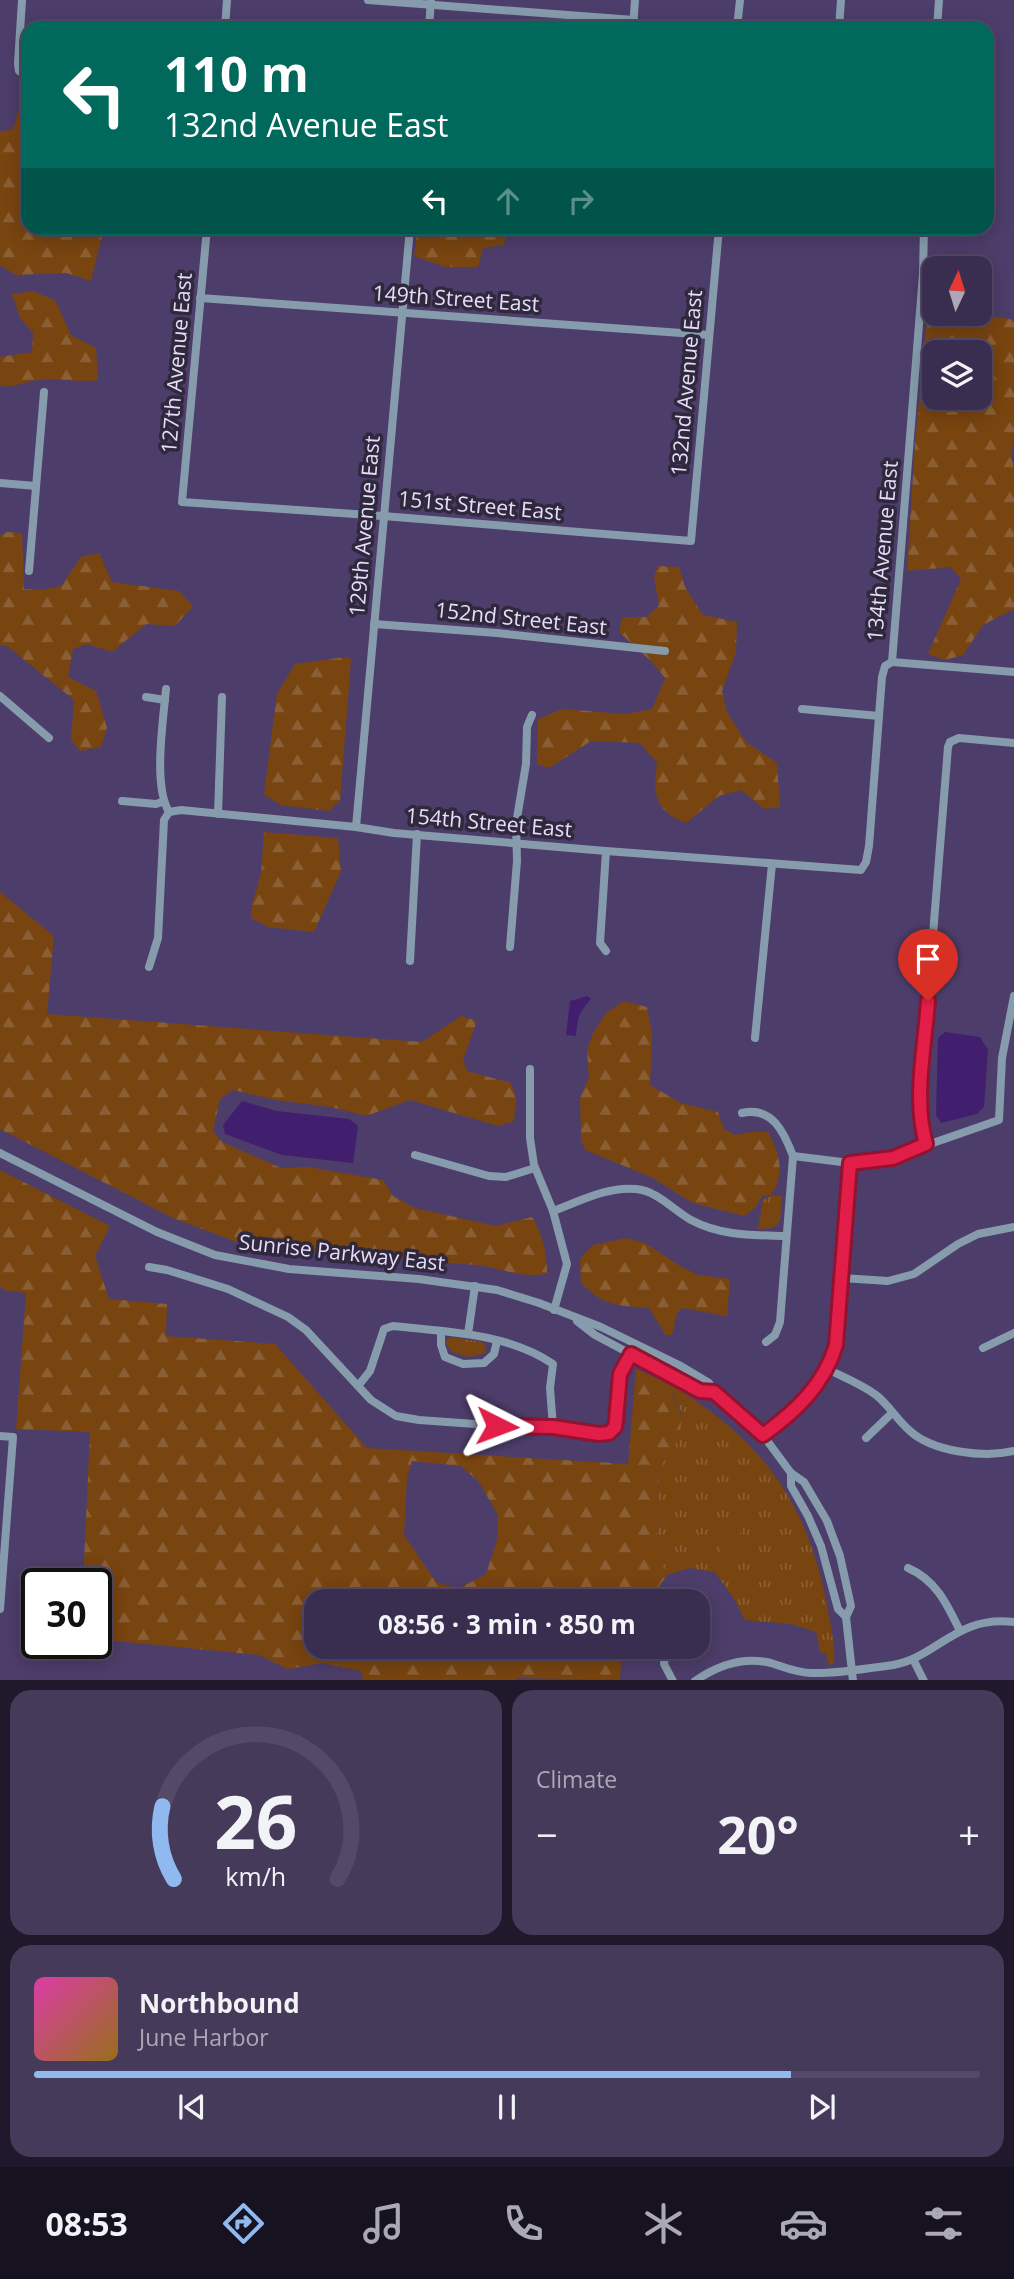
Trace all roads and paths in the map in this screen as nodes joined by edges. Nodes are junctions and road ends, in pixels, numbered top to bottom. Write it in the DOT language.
graph roads {
  1 [pos="22,0"];
  2 [pos="227,0"];
  3 [pos="368,0"];
  4 [pos="635,0"];
  5 [pos="740,0"];
  6 [pos="841,0"];
  7 [pos="939,0"];
  8 [pos="431,2"];
  9 [pos="226,21"];
  10 [pos="430,21"];
  11 [pos="605,21"];
  12 [pos="633,21"];
  13 [pos="738,21"];
  14 [pos="840,21"];
  15 [pos="938,21"];
  16 [pos="21,72"];
  17 [pos="205,235"];
  18 [pos="409,235"];
  19 [pos="718,235"];
  20 [pos="924,235"];
  21 [pos="200,298"];
  22 [pos="402,312"];
  23 [pos="709,335"];
  24 [pos="44,392"];
  25 [pos="0,483"];
  26 [pos="36,486"];
  27 [pos="182,502"];
  28 [pos="383,516"];
  29 [pos="691,541"];
  30 [pos="29,571"];
  31 [pos="374,624"];
  32 [pos="665,651"];
  33 [pos="892,662"];
  34 [pos="1014,672"];
  35 [pos="166,689"];
  36 [pos="0,696"];
  37 [pos="146,697"];
  38 [pos="222,697"];
  39 [pos="165,699"];
  40 [pos="802,709"];
  41 [pos="532,715"];
  42 [pos="879,716"];
  43 [pos="49,738"];
  44 [pos="1014,743"];
  45 [pos="122,801"];
  46 [pos="162,802"];
  47 [pos="169,812"];
  48 [pos="218,814"];
  49 [pos="356,827"];
  50 [pos="417,834"];
  51 [pos="515,842"];
  52 [pos="606,851"];
  53 [pos="772,864"];
  54 [pos="860,870"];
  55 [pos="510,947"];
  56 [pos="606,951"];
  57 [pos="410,961"];
  58 [pos="149,967"];
  59 [pos="1014,996"];
  60 [pos="755,1038"];
  61 [pos="530,1069"];
  62 [pos="742,1113"];
  63 [pos="926,1144"];
  64 [pos="0,1153"];
  65 [pos="415,1155"];
  66 [pos="793,1156"];
  67 [pos="850,1163"];
  68 [pos="535,1168"];
  69 [pos="553,1211"];
  70 [pos="1014,1227"];
  71 [pos="785,1236"];
  72 [pos="149,1267"];
  73 [pos="842,1278"];
  74 [pos="475,1286"];
  75 [pos="554,1310"];
  76 [pos="572,1318"];
  77 [pos="442,1331"];
  78 [pos="468,1334"];
  79 [pos="1014,1334"];
  80 [pos="497,1341"];
  81 [pos="766,1342"];
  82 [pos="983,1348"];
  83 [pos="631,1354"];
  84 [pos="827,1369"];
  85 [pos="358,1386"];
  86 [pos="714,1392"];
  87 [pos="892,1413"];
  88 [pos="553,1427"];
  89 [pos="763,1435"];
  90 [pos="0,1436"];
  91 [pos="866,1438"];
  92 [pos="1014,1451"];
  93 [pos="791,1473"];
  94 [pos="908,1568"];
  95 [pos="0,1609"];
  96 [pos="846,1617"];
  97 [pos="1014,1622"];
  98 [pos="960,1631"];
  99 [pos="665,1659"];
  100 [pos="913,1659"];
  101 [pos="852,1669"];
  102 [pos="672,1680"];
  103 [pos="697,1680"];
  104 [pos="853,1680"];
  105 [pos="924,1680"];
  1 -- 16 [label="street"];
  2 -- 9 [label="street"];
  3 -- 8 [label="street"];
  4 -- 12 [label="street"];
  5 -- 13 [label="street"];
  6 -- 14 [label="street"];
  7 -- 15 [label="street"];
  8 -- 10 [label="street"];
  8 -- 11 [label="street"];
  17 -- 21 [label="street, 127th Avenue East"];
  18 -- 22 [label="street, 129th Avenue East"];
  19 -- 23 [label="street, 132nd Avenue East"];
  20 -- 33 [label="street, 134th Avenue East"];
  21 -- 22 [label="street, 149th Street East"];
  21 -- 27 [label="street, 127th Avenue East"];
  22 -- 23 [label="street, 149th Street East"];
  22 -- 28 [label="street, 129th Avenue East"];
  23 -- 29 [label="street, 132nd Avenue East"];
  24 -- 26 [label="street"];
  25 -- 26 [label="street"];
  26 -- 30 [label="street"];
  27 -- 28 [label="street, 151st Street East"];
  28 -- 29 [label="street, 151st Street East"];
  28 -- 31 [label="street, 129th Avenue East"];
  31 -- 32 [label="street, 152nd Street East"];
  31 -- 49 [label="street, 129th Avenue East"];
  33 -- 34 [label="street"];
  33 -- 42 [label="street, 134th Avenue East"];
  35 -- 39 [label="street"];
  36 -- 43 [label="street"];
  37 -- 39 [label="street"];
  38 -- 48 [label="street"];
  39 -- 46 [label="street"];
  40 -- 42 [label="street"];
  41 -- 51 [label="street"];
  42 -- 54 [label="street, 134th Avenue East"];
  44 -- 63 [label="street"];
  45 -- 46 [label="street"];
  46 -- 47 [label="street"];
  47 -- 48 [label="street, 154th Street East"];
  47 -- 58 [label="street"];
  48 -- 49 [label="street, 154th Street East"];
  49 -- 50 [label="street, 154th Street East"];
  50 -- 51 [label="street, 154th Street East"];
  50 -- 57 [label="street"];
  51 -- 52 [label="street, 154th Street East"];
  51 -- 55 [label="street"];
  52 -- 53 [label="street, 154th Street East"];
  52 -- 56 [label="street"];
  53 -- 54 [label="street, 154th Street East"];
  53 -- 60 [label="street"];
  59 -- 63 [label="street"];
  61 -- 68 [label="street"];
  62 -- 66 [label="street"];
  63 -- 67 [label="street"];
  64 -- 74 [label="street, Sunrise Parkway East"];
  65 -- 68 [label="street"];
  66 -- 67 [label="street"];
  66 -- 71 [label="street"];
  67 -- 73 [label="street"];
  68 -- 69 [label="street"];
  69 -- 71 [label="street"];
  69 -- 75 [label="street"];
  70 -- 73 [label="street"];
  71 -- 81 [label="street"];
  72 -- 85 [label="street"];
  73 -- 84 [label="street"];
  74 -- 75 [label="street, Sunrise Parkway East"];
  74 -- 78 [label="street"];
  75 -- 76 [label="street, Sunrise Parkway East"];
  76 -- 83 [label="street, Sunrise Parkway East"];
  76 -- 86 [label="street, Sunrise Parkway East"];
  77 -- 78 [label="street"];
  77 -- 80 [label="street"];
  77 -- 85 [label="street"];
  78 -- 80 [label="street"];
  79 -- 82 [label="street"];
  80 -- 88 [label="street"];
  83 -- 86 [label="street, Sunrise Parkway East"];
  83 -- 88 [label="street"];
  84 -- 87 [label="street"];
  84 -- 89 [label="street"];
  85 -- 88 [label="street"];
  86 -- 89 [label="street, Sunrise Parkway East"];
  87 -- 91 [label="street"];
  87 -- 92 [label="street"];
  89 -- 93 [label="street"];
  90 -- 95 [label="street"];
  93 -- 96 [label="street"];
  93 -- 96 [label="street"];
  94 -- 98 [label="street"];
  96 -- 101 [label="street"];
  97 -- 98 [label="street"];
  98 -- 100 [label="street"];
  99 -- 102 [label="street"];
  100 -- 101 [label="street"];
  100 -- 105 [label="street"];
  101 -- 103 [label="street"];
  101 -- 104 [label="street"];
}
